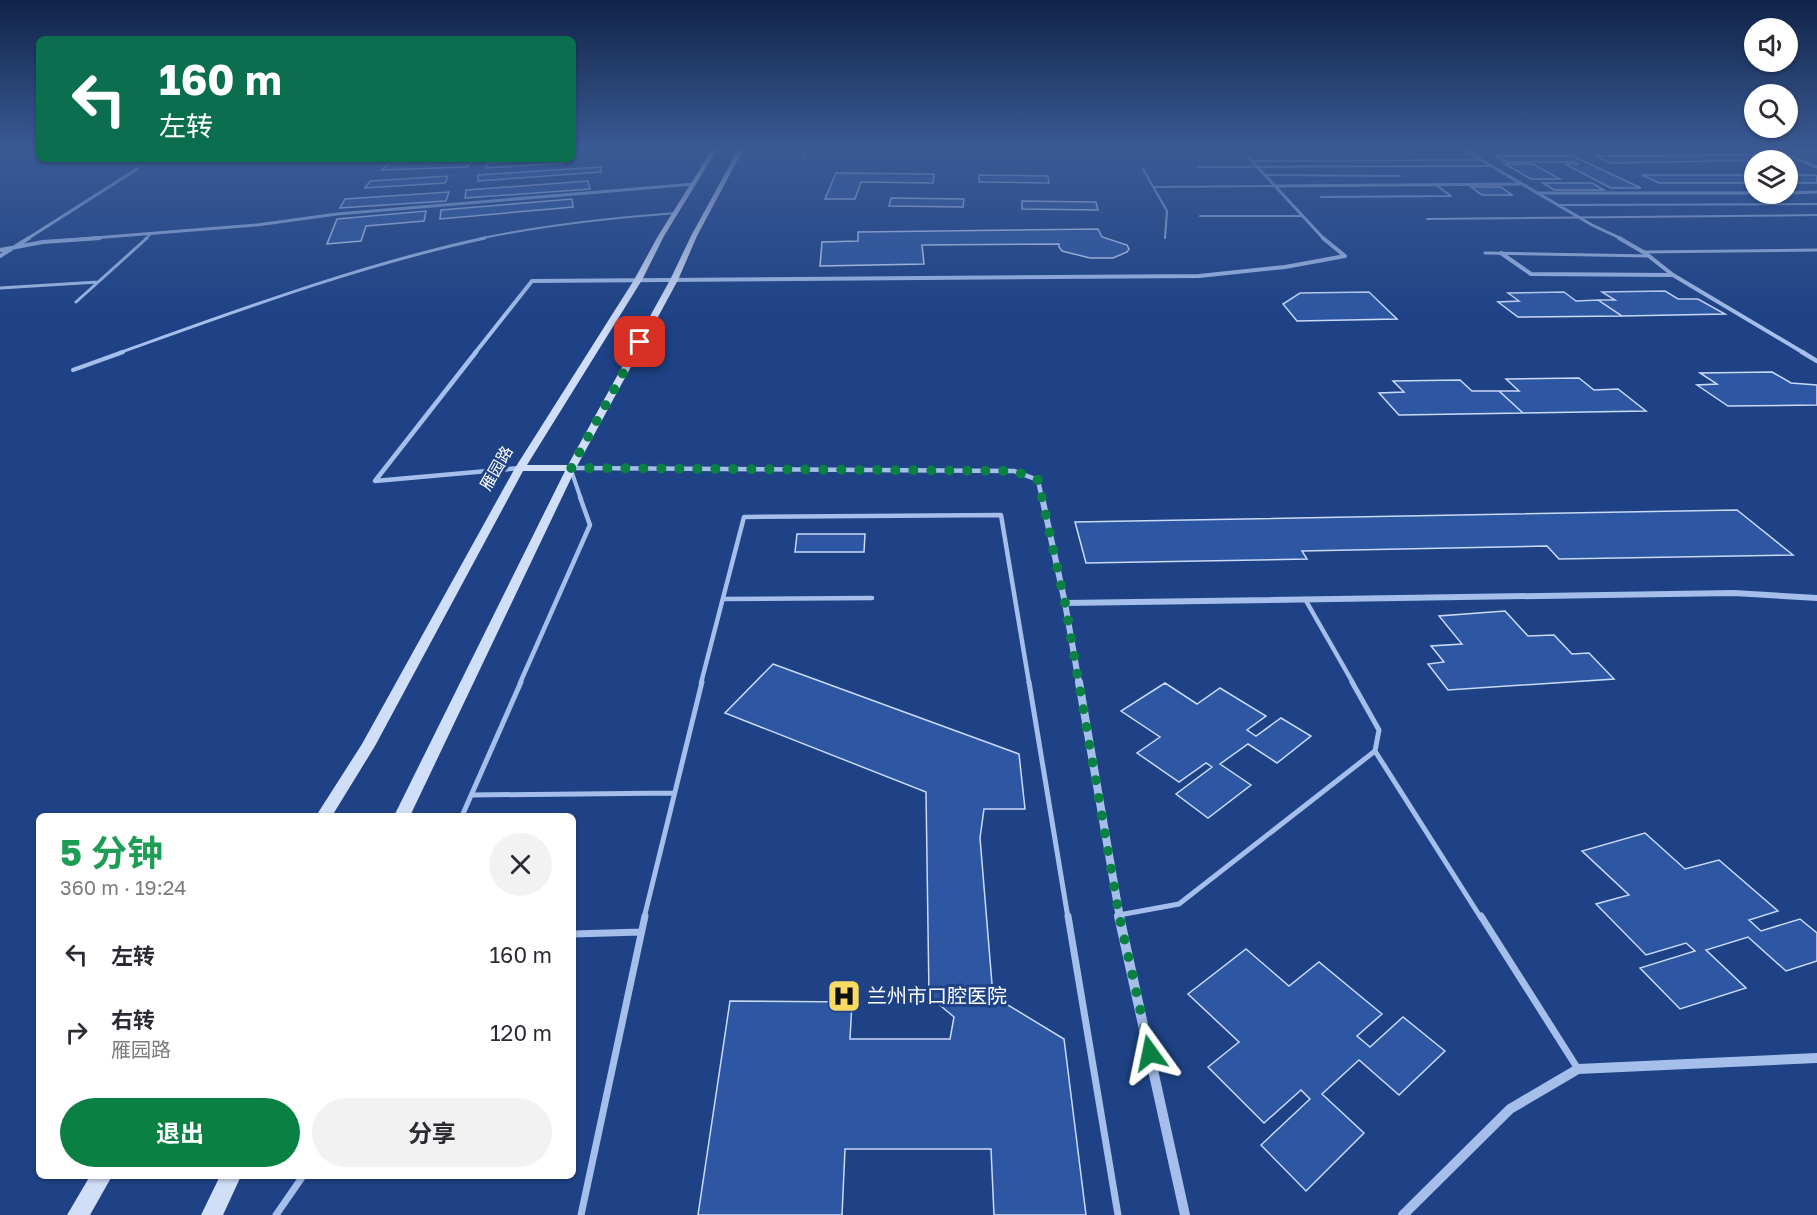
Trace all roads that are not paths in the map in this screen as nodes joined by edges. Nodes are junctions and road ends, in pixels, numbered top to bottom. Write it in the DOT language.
graph roads {
  1 [pos="81,205"];
  2 [pos="448,205"];
  3 [pos="681,205"];
  4 [pos="711,205"];
  5 [pos="1164,205"];
  6 [pos="1292,205"];
  7 [pos="1558,205"];
  8 [pos="1633,205"];
  9 [pos="676,213"];
  10 [pos="1817,214"];
  11 [pos="1200,216"];
  12 [pos="1303,216"];
  13 [pos="1576,216"];
  14 [pos="1427,219"];
  15 [pos="151,234"];
  16 [pos="1165,238"];
  17 [pos="14,248"];
  18 [pos="0,250"];
  19 [pos="1817,250"];
  20 [pos="1642,252"];
  21 [pos="1485,253"];
  22 [pos="1501,253"];
  23 [pos="0,256"];
  24 [pos="1650,256"];
  25 [pos="1673,275"];
  26 [pos="638,280"];
  27 [pos="674,280"];
  28 [pos="98,282"];
  29 [pos="0,288"];
  30 [pos="76,303"];
  31 [pos="1817,361"];
  32 [pos="73,370"];
  33 [pos="520,468"];
  34 [pos="571,468"];
  35 [pos="872,598"];
  36 [pos="1817,598"];
  37 [pos="723,599"];
  38 [pos="1305,599"];
  39 [pos="1065,603"];
  40 [pos="1375,751"];
  41 [pos="673,793"];
  42 [pos="472,795"];
  43 [pos="326,813"];
  44 [pos="403,813"];
  45 [pos="463,813"];
  46 [pos="1119,915"];
  47 [pos="640,932"];
  48 [pos="576,934"];
  49 [pos="1817,1058"];
  50 [pos="1578,1069"];
  51 [pos="100,1179"];
  52 [pos="230,1179"];
  53 [pos="301,1179"];
  54 [pos="78,1215"];
  55 [pos="212,1215"];
  56 [pos="276,1215"];
  57 [pos="581,1215"];
  58 [pos="1118,1215"];
  59 [pos="1185,1215"];
  60 [pos="1404,1215"];
  1 -- 17 [label="street"];
  2 -- 15 [label="street"];
  3 -- 9 [label="main road, 雁园路"];
  4 -- 27 [label="main road"];
  5 -- 16 [label="lane"];
  6 -- 12 [label="street"];
  7 -- 8 [label="lane"];
  7 -- 13 [label="street"];
  9 -- 26 [label="main road, 雁园路"];
  9 -- 32 [label="lane"];
  10 -- 13 [label="lane"];
  11 -- 12 [label="lane"];
  12 -- 27 [label="street"];
  13 -- 14 [label="lane"];
  13 -- 20 [label="street"];
  15 -- 17 [label="street"];
  15 -- 28 [label="lane"];
  17 -- 18 [label="street"];
  17 -- 23 [label="street"];
  19 -- 20 [label="lane"];
  20 -- 24 [label="street"];
  21 -- 22 [label="lane"];
  22 -- 24 [label="lane"];
  22 -- 25 [label="street"];
  24 -- 25 [label="street"];
  25 -- 31 [label="street"];
  26 -- 27 [label="street"];
  26 -- 33 [label="main road, 雁园路"];
  26 -- 33 [label="street"];
  27 -- 34 [label="main road"];
  28 -- 29 [label="lane"];
  28 -- 30 [label="lane"];
  33 -- 34 [label="main road"];
  33 -- 43 [label="main road, 雁园路"];
  34 -- 39 [label="street"];
  34 -- 42 [label="lane"];
  34 -- 44 [label="main road"];
  35 -- 37 [label="lane"];
  36 -- 38 [label="street"];
  37 -- 41 [label="lane"];
  37 -- 58 [label="lane"];
  38 -- 39 [label="street"];
  38 -- 40 [label="lane"];
  39 -- 46 [label="street"];
  40 -- 46 [label="lane"];
  40 -- 50 [label="lane"];
  41 -- 42 [label="lane"];
  41 -- 47 [label="lane"];
  42 -- 45 [label="lane"];
  46 -- 59 [label="street"];
  47 -- 48 [label="lane"];
  47 -- 57 [label="lane"];
  49 -- 50 [label="street"];
  50 -- 60 [label="street"];
  51 -- 54 [label="main road"];
  52 -- 55 [label="main road"];
  53 -- 56 [label="lane"];
}
